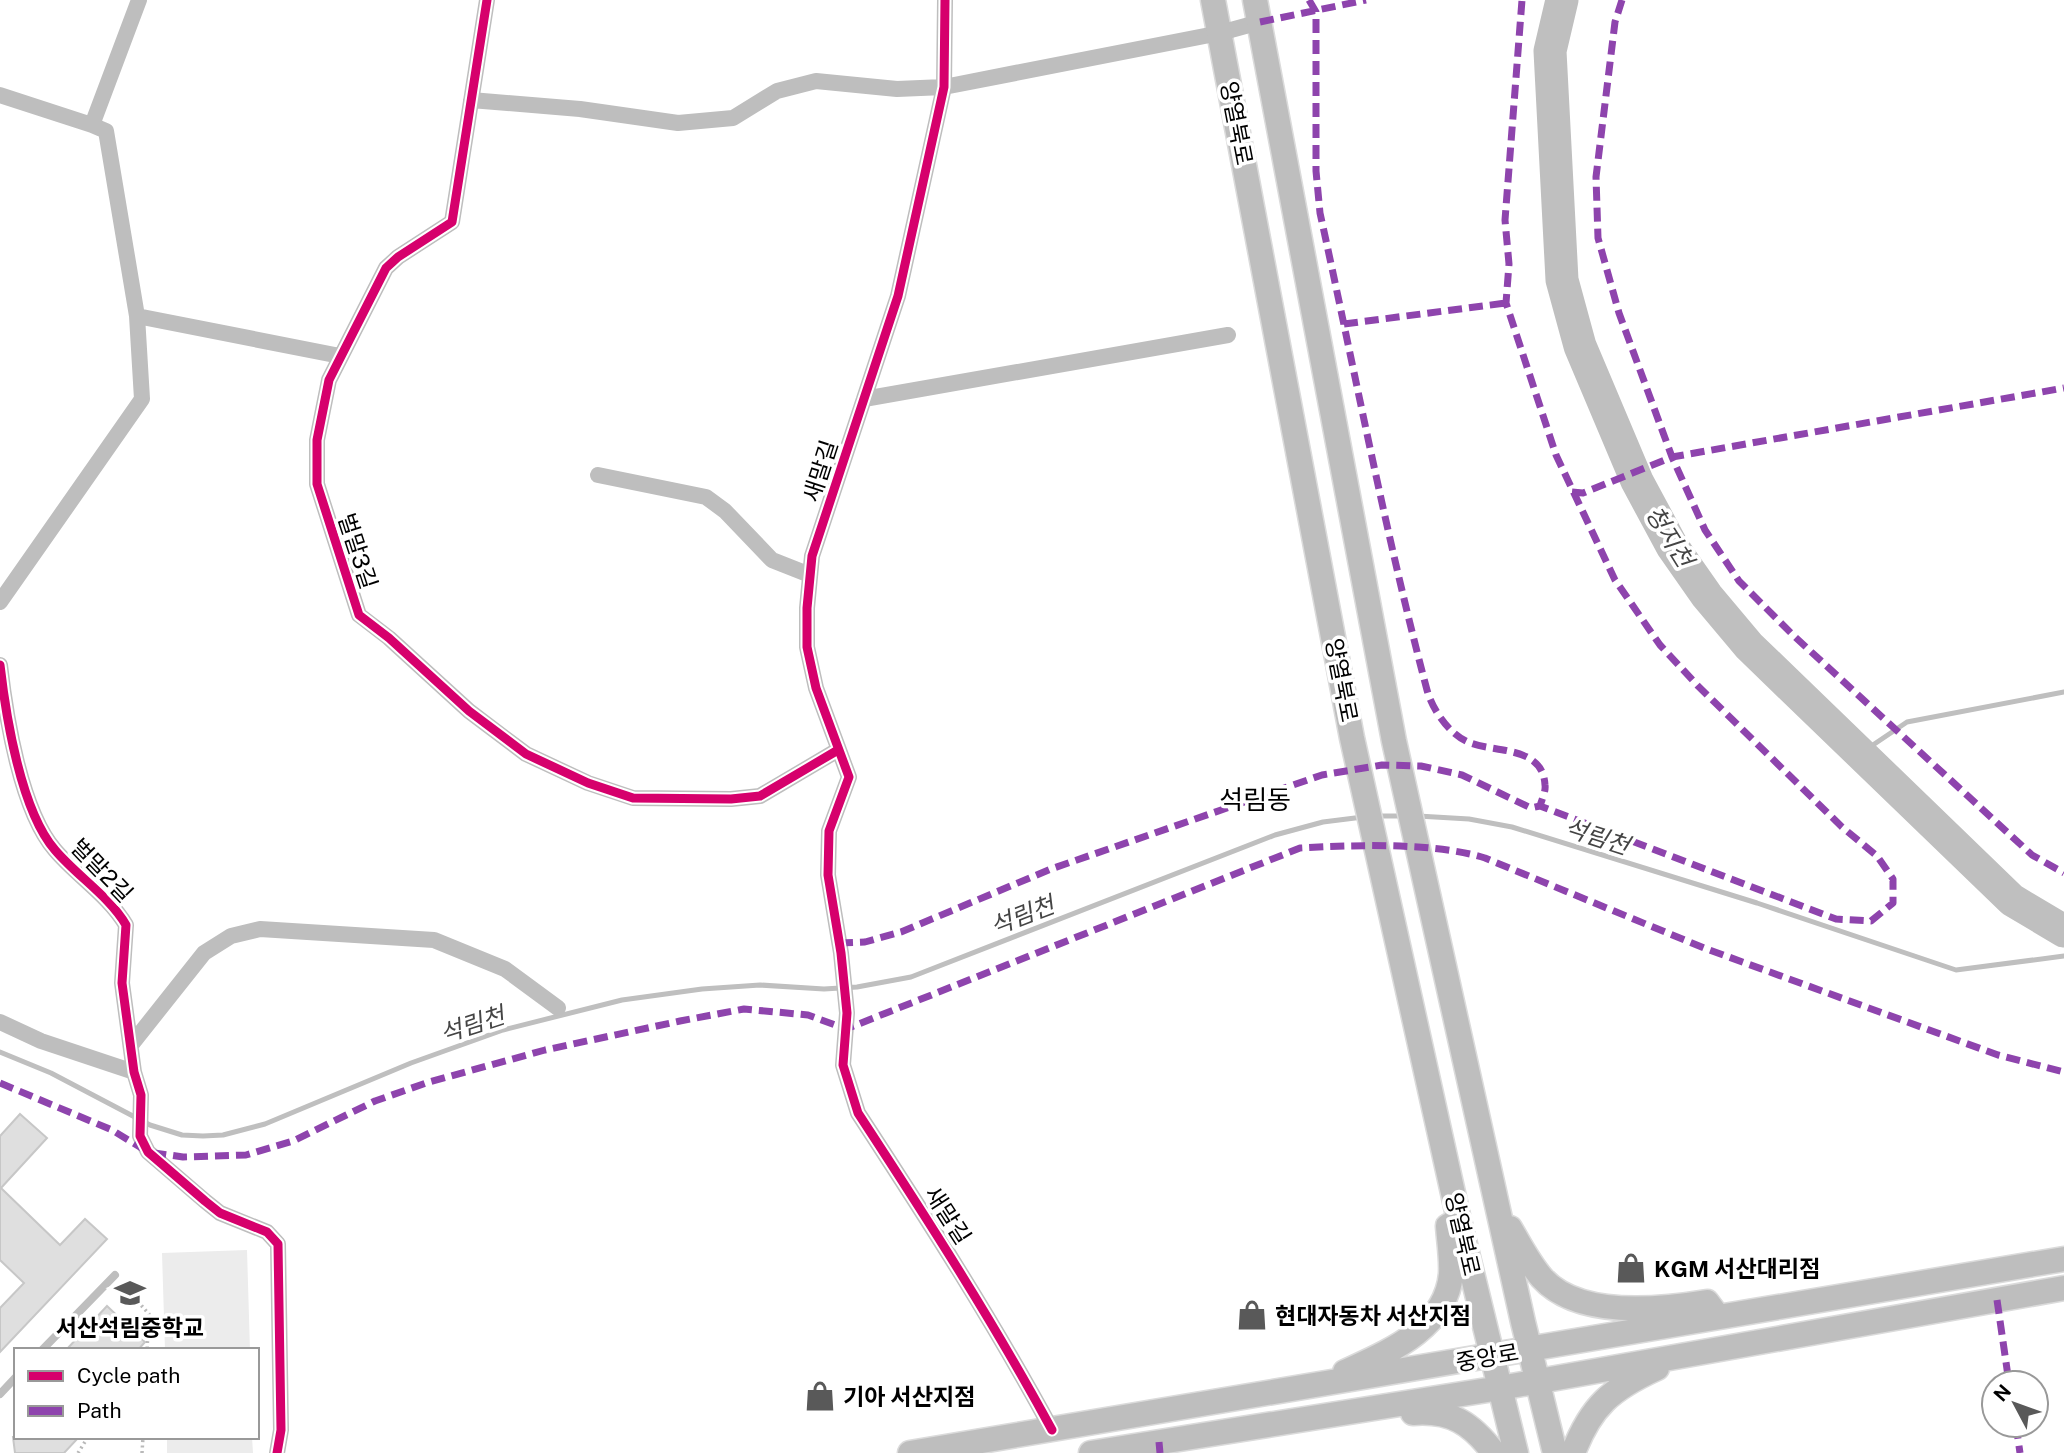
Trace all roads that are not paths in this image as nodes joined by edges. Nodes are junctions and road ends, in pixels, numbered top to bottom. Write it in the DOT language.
graph roads {
  1 [pos="139,0"];
  2 [pos="487,0"];
  3 [pos="945,0"];
  4 [pos="1213,0"];
  5 [pos="1258,11"];
  6 [pos="1220,33"];
  7 [pos="944,87"];
  8 [pos="0,96"];
  9 [pos="471,100"];
  10 [pos="92,125"];
  11 [pos="137,316"];
  12 [pos="1228,335"];
  13 [pos="340,355"];
  14 [pos="864,399"];
  15 [pos="598,475"];
  16 [pos="810,575"];
  17 [pos="0,602"];
  18 [pos="0,665"];
  19 [pos="838,750"];
  20 [pos="558,1008"];
  21 [pos="0,1022"];
  22 [pos="131,1045"];
  23 [pos="134,1072"];
  24 [pos="1498,1209"];
  25 [pos="1460,1220"];
  26 [pos="2064,1259"];
  27 [pos="115,1275"];
  28 [pos="2064,1288"];
  29 [pos="1718,1317"];
  30 [pos="45,1348"];
  31 [pos="1530,1349"];
  32 [pos="1492,1356"];
  33 [pos="1683,1356"];
  34 [pos="14,1379"];
  35 [pos="1538,1382"];
  36 [pos="1311,1386"];
  37 [pos="1500,1388"];
  38 [pos="0,1394"];
  39 [pos="1402,1404"];
  40 [pos="1052,1430"];
  41 [pos="1160,1448"];
  42 [pos="277,1453"];
  43 [pos="910,1453"];
  44 [pos="1091,1453"];
  45 [pos="1494,1453"];
  46 [pos="1516,1453"];
  47 [pos="1555,1453"];
  48 [pos="1573,1453"];
  1 -- 10 [label="street"];
  2 -- 9 [label="street, 벌말3길"];
  3 -- 7 [label="street, 새말길"];
  4 -- 6 [label="main road, 양열북로"];
  5 -- 6 [label="street"];
  5 -- 24 [label="main road, 양열북로"];
  6 -- 7 [label="street"];
  6 -- 25 [label="main road, 양열북로"];
  7 -- 9 [label="street"];
  7 -- 14 [label="street, 새말길"];
  8 -- 10 [label="street"];
  9 -- 13 [label="street, 벌말3길"];
  10 -- 11 [label="street"];
  11 -- 13 [label="street"];
  11 -- 17 [label="street"];
  12 -- 14 [label="street"];
  13 -- 19 [label="street, 벌말3길"];
  14 -- 16 [label="street, 새말길"];
  15 -- 16 [label="street"];
  16 -- 19 [label="street, 새말길"];
  18 -- 22 [label="street, 벌말2길"];
  19 -- 40 [label="street, 새말길"];
  20 -- 22 [label="street"];
  21 -- 23 [label="street"];
  22 -- 23 [label="street, 벌말2길"];
  23 -- 42 [label="street, 벌말2길"];
  24 -- 29 [label="main road"];
  24 -- 31 [label="main road, 양열북로"];
  25 -- 32 [label="main road, 양열북로"];
  25 -- 36 [label="main road"];
  26 -- 29 [label="main road, 중앙로"];
  27 -- 30 [label="lane"];
  28 -- 33 [label="main road, 중앙로"];
  29 -- 31 [label="main road, 중앙로"];
  31 -- 32 [label="main road, 중앙로"];
  31 -- 35 [label="main road, 양열북로"];
  32 -- 36 [label="main road, 중앙로"];
  32 -- 37 [label="main road, 양열북로"];
  33 -- 35 [label="main road, 중앙로"];
  33 -- 48 [label="main road"];
  34 -- 38 [label="lane"];
  35 -- 37 [label="main road, 중앙로"];
  35 -- 47 [label="main road, 양열북로"];
  36 -- 40 [label="main road, 중앙로"];
  37 -- 39 [label="main road, 중앙로"];
  37 -- 46 [label="main road, 양열북로"];
  39 -- 41 [label="main road, 중앙로"];
  39 -- 45 [label="main road"];
  40 -- 43 [label="main road, 중앙로"];
  41 -- 44 [label="main road, 중앙로"];
}
